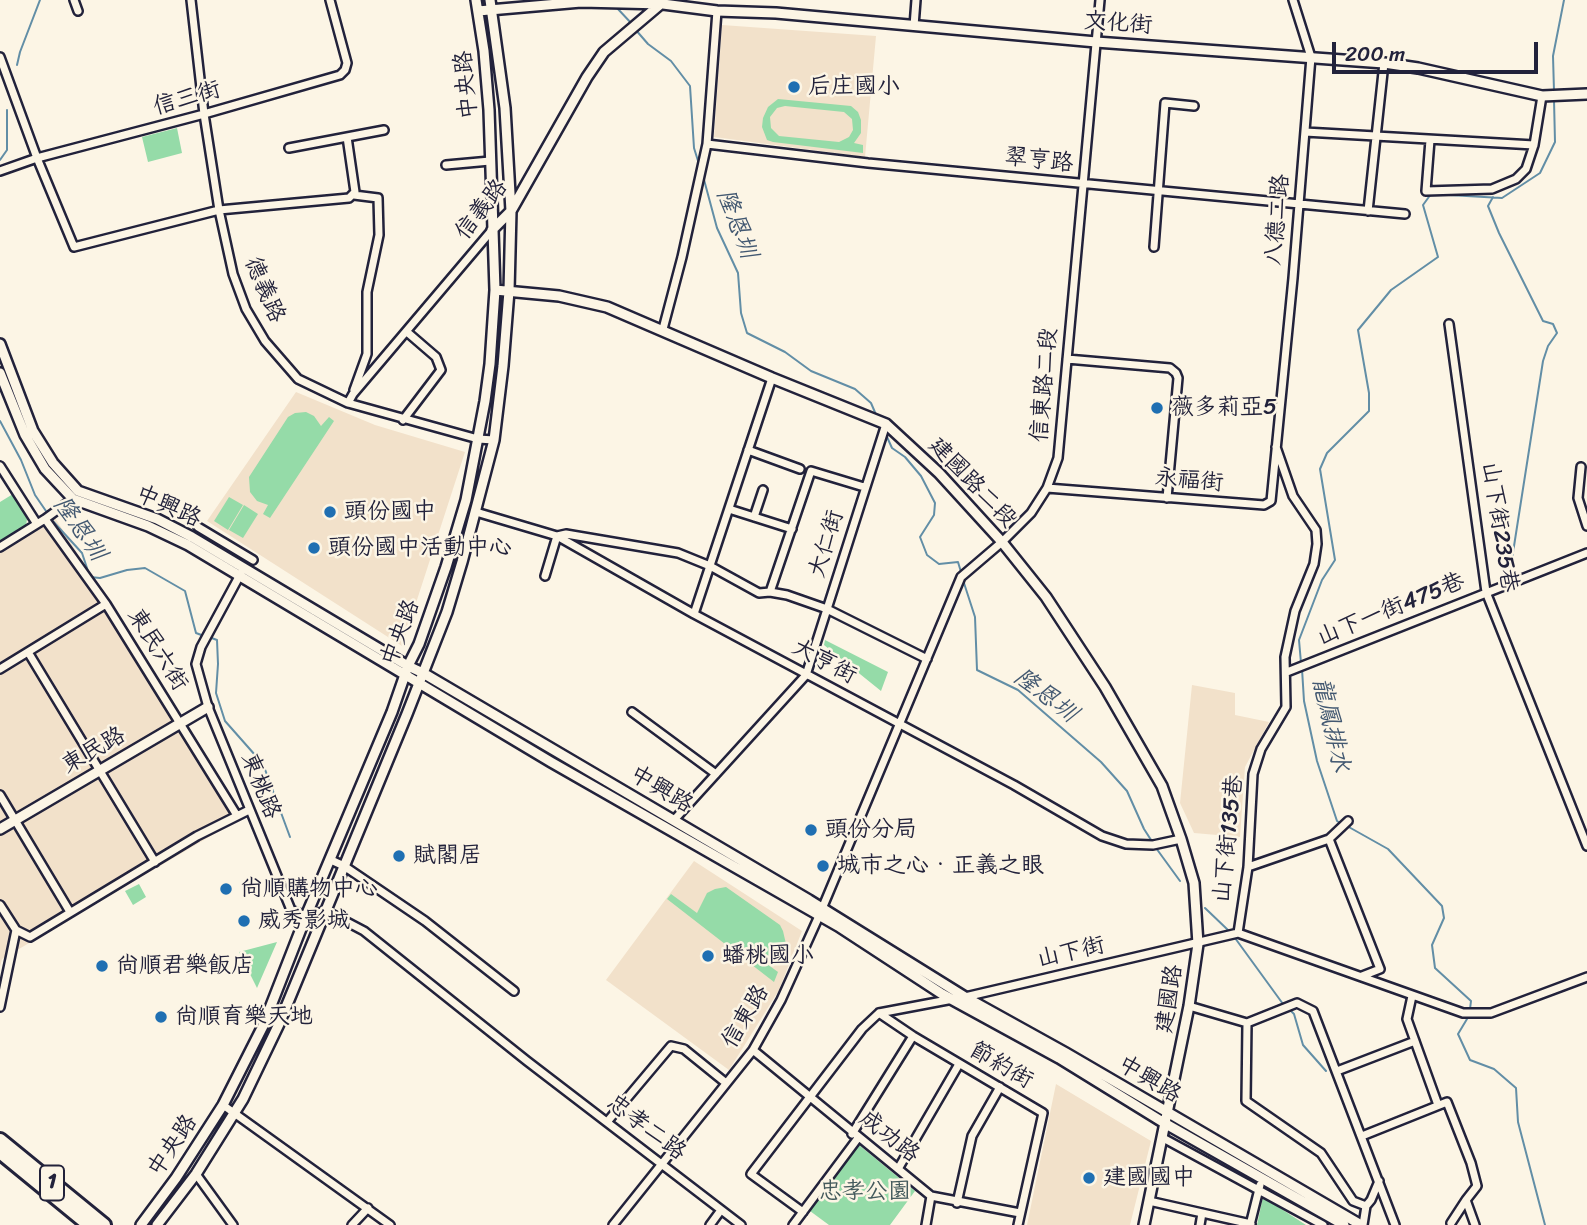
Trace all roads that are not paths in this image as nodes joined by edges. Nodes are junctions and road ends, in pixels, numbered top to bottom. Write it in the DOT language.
graph roads {
  1 [pos="74,0"];
  2 [pos="191,0"];
  3 [pos="330,0"];
  4 [pos="476,0"];
  5 [pos="916,0"];
  6 [pos="1100,0"];
  7 [pos="1293,0"];
  8 [pos="636,2"];
  9 [pos="663,2"];
  10 [pos="491,5"];
  11 [pos="78,11"];
  12 [pos="478,11"];
  13 [pos="718,12"];
  14 [pos="914,26"];
  15 [pos="1096,43"];
  16 [pos="0,57"];
  17 [pos="1311,57"];
  18 [pos="1384,63"];
  19 [pos="1587,94"];
  20 [pos="1542,96"];
  21 [pos="1194,106"];
  22 [pos="204,114"];
  23 [pos="384,130"];
  24 [pos="1306,132"];
  25 [pos="347,137"];
  26 [pos="1377,137"];
  27 [pos="1430,140"];
  28 [pos="707,144"];
  29 [pos="1534,145"];
  30 [pos="289,148"];
  31 [pos="37,158"];
  32 [pos="490,161"];
  33 [pos="446,165"];
  34 [pos="0,171"];
  35 [pos="1084,185"];
  36 [pos="1159,190"];
  37 [pos="355,194"];
  38 [pos="1298,205"];
  39 [pos="219,210"];
  40 [pos="511,211"];
  41 [pos="1368,211"];
  42 [pos="1405,214"];
  43 [pos="492,230"];
  44 [pos="1154,247"];
  45 [pos="495,290"];
  46 [pos="509,291"];
  47 [pos="1449,324"];
  48 [pos="663,329"];
  49 [pos="407,331"];
  50 [pos="0,344"];
  51 [pos="1067,359"];
  52 [pos="0,373"];
  53 [pos="772,378"];
  54 [pos="353,394"];
  55 [pos="348,403"];
  56 [pos="403,420"];
  57 [pos="886,424"];
  58 [pos="478,439"];
  59 [pos="494,440"];
  60 [pos="1275,444"];
  61 [pos="748,450"];
  62 [pos="0,466"];
  63 [pos="1581,467"];
  64 [pos="800,469"];
  65 [pos="864,488"];
  66 [pos="1047,488"];
  67 [pos="763,490"];
  68 [pos="1167,498"];
  69 [pos="67,503"];
  70 [pos="729,509"];
  71 [pos="476,512"];
  72 [pos="754,517"];
  73 [pos="46,518"];
  74 [pos="37,524"];
  75 [pos="1587,526"];
  76 [pos="198,527"];
  77 [pos="792,529"];
  78 [pos="556,536"];
  79 [pos="1002,542"];
  80 [pos="0,547"];
  81 [pos="1587,553"];
  82 [pos="253,560"];
  83 [pos="710,566"];
  84 [pos="242,572"];
  85 [pos="545,576"];
  86 [pos="770,592"];
  87 [pos="1486,592"];
  88 [pos="106,604"];
  89 [pos="827,609"];
  90 [pos="694,614"];
  91 [pos="28,652"];
  92 [pos="927,659"];
  93 [pos="0,670"];
  94 [pos="407,670"];
  95 [pos="1290,671"];
  96 [pos="424,673"];
  97 [pos="807,675"];
  98 [pos="419,684"];
  99 [pos="208,707"];
  100 [pos="632,712"];
  101 [pos="181,723"];
  102 [pos="498,724"];
  103 [pos="898,724"];
  104 [pos="99,770"];
  105 [pos="716,774"];
  106 [pos="0,795"];
  107 [pos="249,810"];
  108 [pos="236,814"];
  109 [pos="15,819"];
  110 [pos="674,820"];
  111 [pos="1347,822"];
  112 [pos="0,829"];
  113 [pos="1181,839"];
  114 [pos="1329,839"];
  115 [pos="1587,846"];
  116 [pos="331,860"];
  117 [pos="155,862"];
  118 [pos="344,866"];
  119 [pos="1248,867"];
  120 [pos="0,905"];
  121 [pos="326,911"];
  122 [pos="70,912"];
  123 [pos="820,912"];
  124 [pos="306,916"];
  125 [pos="16,930"];
  126 [pos="1234,934"];
  127 [pos="1198,944"];
  128 [pos="1362,976"];
  129 [pos="1587,977"];
  130 [pos="514,991"];
  131 [pos="1412,996"];
  132 [pos="965,997"];
  133 [pos="951,999"];
  134 [pos="1189,1006"];
  135 [pos="0,1007"];
  136 [pos="879,1013"];
  137 [pos="1247,1023"];
  138 [pos="913,1036"];
  139 [pos="1415,1041"];
  140 [pos="753,1051"];
  141 [pos="959,1064"];
  142 [pos="1337,1071"];
  143 [pos="726,1083"];
  144 [pos="1000,1087"];
  145 [pos="810,1098"];
  146 [pos="223,1105"];
  147 [pos="1438,1105"];
  148 [pos="234,1112"];
  149 [pos="1167,1119"];
  150 [pos="607,1122"];
  151 [pos="855,1136"];
  152 [pos="1362,1136"];
  153 [pos="1163,1138"];
  154 [pos="0,1140"];
  155 [pos="0,1152"];
  156 [pos="660,1163"];
  157 [pos="898,1169"];
  158 [pos="196,1174"];
  159 [pos="1263,1178"];
  160 [pos="1379,1181"];
  161 [pos="1259,1188"];
  162 [pos="931,1196"];
  163 [pos="63,1197"];
  164 [pos="1466,1200"];
  165 [pos="1149,1201"];
  166 [pos="957,1203"];
  167 [pos="1366,1206"];
  168 [pos="368,1208"];
  169 [pos="721,1210"];
  170 [pos="803,1212"];
  171 [pos="1020,1213"];
  172 [pos="1202,1213"];
  173 [pos="1451,1223"];
  174 [pos="1251,1224"];
  175 [pos="89,1225"];
  176 [pos="104,1225"];
  177 [pos="141,1225"];
  178 [pos="157,1225"];
  179 [pos="233,1225"];
  180 [pos="352,1225"];
  181 [pos="390,1225"];
  182 [pos="613,1225"];
  183 [pos="710,1225"];
  184 [pos="741,1225"];
  185 [pos="793,1225"];
  186 [pos="926,1225"];
  187 [pos="1018,1225"];
  188 [pos="1144,1225"];
  189 [pos="1200,1225"];
  190 [pos="1323,1225"];
  191 [pos="1344,1225"];
  192 [pos="1362,1225"];
  193 [pos="1395,1225"];
  194 [pos="1475,1225"];
  1 -- 11 [label="street"];
  2 -- 22 [label="street, 德義路"];
  3 -- 22 [label="street, 信三街"];
  4 -- 12 [label="street, 中央路"];
  5 -- 14 [label="street"];
  6 -- 15 [label="street, 信東路二段"];
  7 -- 17 [label="street, 八德二路"];
  8 -- 9 [label="street, 文化街"];
  8 -- 10 [label="street, 文化街"];
  9 -- 13 [label="street, 文化街"];
  9 -- 40 [label="street, 信義路"];
  10 -- 12 [label="street, 文化街"];
  10 -- 40 [label="street, 中央路"];
  12 -- 32 [label="street, 中央路"];
  13 -- 14 [label="street, 文化街"];
  13 -- 28 [label="street"];
  14 -- 15 [label="street, 文化街"];
  15 -- 17 [label="street, 文化街"];
  15 -- 35 [label="street, 信東路二段"];
  16 -- 31 [label="street"];
  17 -- 18 [label="street, 文化街"];
  17 -- 24 [label="street, 八德二路"];
  18 -- 20 [label="street, 文化街"];
  18 -- 26 [label="street"];
  19 -- 20 [label="street, 文化街"];
  20 -- 29 [label="street"];
  21 -- 36 [label="street"];
  22 -- 31 [label="street, 信三街"];
  22 -- 39 [label="street, 德義路"];
  23 -- 25 [label="street"];
  24 -- 26 [label="street"];
  24 -- 38 [label="street, 八德二路"];
  25 -- 30 [label="street"];
  25 -- 37 [label="street"];
  26 -- 27 [label="street"];
  26 -- 41 [label="street"];
  27 -- 29 [label="street"];
  27 -- 29 [label="street"];
  28 -- 35 [label="street, 翠亨路"];
  28 -- 48 [label="street"];
  31 -- 34 [label="street, 信三街"];
  31 -- 39 [label="street"];
  32 -- 33 [label="street"];
  32 -- 43 [label="street, 中央路"];
  35 -- 36 [label="street, 翠亨路"];
  35 -- 51 [label="street, 信東路二段"];
  36 -- 38 [label="street, 翠亨路"];
  36 -- 44 [label="street"];
  37 -- 39 [label="street"];
  37 -- 54 [label="street"];
  38 -- 41 [label="street, 翠亨路"];
  38 -- 60 [label="street, 八德二路"];
  39 -- 55 [label="street, 德義路"];
  40 -- 43 [label="street, 信義路"];
  40 -- 46 [label="street, 中央路"];
  41 -- 42 [label="street, 翠亨路"];
  43 -- 45 [label="street, 中央路"];
  43 -- 49 [label="street, 信義路"];
  45 -- 46 [label="street, 建國路二段"];
  45 -- 58 [label="street, 中央路"];
  46 -- 48 [label="street, 建國路二段"];
  46 -- 59 [label="street, 中央路"];
  47 -- 87 [label="street, 山下街235巷"];
  48 -- 53 [label="street, 建國路二段"];
  49 -- 54 [label="street, 信義路"];
  49 -- 56 [label="street"];
  50 -- 84 [label="street, 中興路"];
  51 -- 66 [label="street, 信東路二段"];
  51 -- 68 [label="street"];
  52 -- 84 [label="street, 中興路"];
  53 -- 57 [label="street, 建國路二段"];
  53 -- 61 [label="street"];
  54 -- 55 [label="street, 信義路"];
  55 -- 56 [label="street, 德義路"];
  56 -- 58 [label="street, 德義路"];
  57 -- 65 [label="street, 大仁街"];
  57 -- 79 [label="street, 建國路二段"];
  58 -- 59 [label="street, 德義路"];
  58 -- 94 [label="street, 中央路"];
  59 -- 71 [label="street, 中央路"];
  60 -- 68 [label="street, 永福街"];
  60 -- 95 [label="street, 山下街135巷"];
  61 -- 64 [label="street"];
  61 -- 70 [label="street"];
  62 -- 74 [label="street"];
  63 -- 75 [label="street"];
  65 -- 77 [label="street"];
  65 -- 89 [label="street, 大仁街"];
  66 -- 68 [label="street, 永福街"];
  66 -- 79 [label="street, 信東路二段"];
  67 -- 72 [label="street"];
  69 -- 73 [label="street"];
  70 -- 72 [label="street"];
  70 -- 83 [label="street"];
  71 -- 78 [label="street, 大亨街"];
  71 -- 96 [label="street, 中央路"];
  72 -- 77 [label="street"];
  73 -- 74 [label="street"];
  73 -- 88 [label="street, 東民六街"];
  74 -- 80 [label="street"];
  76 -- 82 [label="street"];
  77 -- 86 [label="street"];
  78 -- 83 [label="street"];
  78 -- 85 [label="street"];
  78 -- 90 [label="street, 大亨街"];
  79 -- 92 [label="street, 信東路二段"];
  79 -- 113 [label="street, 建國路二段"];
  81 -- 87 [label="street, 山下一街475巷"];
  83 -- 86 [label="street"];
  83 -- 90 [label="street"];
  84 -- 94 [label="street, 中興路"];
  84 -- 99 [label="street, 東桃路"];
  86 -- 89 [label="street"];
  87 -- 95 [label="street, 山下一街475巷"];
  87 -- 115 [label="street, 山下街235巷"];
  88 -- 91 [label="street"];
  88 -- 101 [label="street, 東民六街"];
  89 -- 92 [label="street"];
  89 -- 97 [label="street, 大仁街"];
  90 -- 97 [label="street, 大亨街"];
  91 -- 93 [label="street"];
  91 -- 104 [label="street"];
  92 -- 103 [label="street, 信東路二段"];
  94 -- 96 [label="street, 中興路"];
  94 -- 98 [label="street, 中興路"];
  94 -- 116 [label="street, 中央路"];
  95 -- 119 [label="street, 山下街135巷"];
  96 -- 98 [label="street, 中央路"];
  96 -- 102 [label="street, 中興路"];
  97 -- 103 [label="street, 大亨街"];
  97 -- 105 [label="street"];
  98 -- 102 [label="street, 中興路"];
  98 -- 118 [label="street, 中央路"];
  99 -- 101 [label="street, 東民路"];
  99 -- 107 [label="street, 東桃路"];
  100 -- 105 [label="street"];
  101 -- 104 [label="street, 東民路"];
  101 -- 108 [label="street, 東民六街"];
  102 -- 110 [label="street, 中興路"];
  102 -- 123 [label="street, 中興路"];
  103 -- 113 [label="street, 大亨街"];
  103 -- 123 [label="street, 信東路"];
  104 -- 109 [label="street, 東民路"];
  104 -- 117 [label="street"];
  105 -- 110 [label="street"];
  106 -- 109 [label="street"];
  107 -- 108 [label="street"];
  107 -- 124 [label="street, 東桃路"];
  108 -- 117 [label="street"];
  109 -- 112 [label="street, 東民路"];
  109 -- 122 [label="street"];
  110 -- 123 [label="street, 中興路"];
  111 -- 114 [label="street"];
  113 -- 127 [label="street, 建國路二段"];
  114 -- 119 [label="street"];
  114 -- 128 [label="street"];
  116 -- 118 [label="street"];
  116 -- 124 [label="street, 中央路"];
  117 -- 122 [label="street"];
  118 -- 121 [label="street, 中央路"];
  118 -- 130 [label="street"];
  119 -- 126 [label="street, 山下街135巷"];
  120 -- 125 [label="street"];
  121 -- 124 [label="street"];
  121 -- 148 [label="street, 中央路"];
  121 -- 150 [label="street, 忠孝二路"];
  122 -- 125 [label="street"];
  123 -- 132 [label="street, 中興路"];
  123 -- 133 [label="street, 中興路"];
  123 -- 140 [label="street, 信東路"];
  124 -- 146 [label="street, 中央路"];
  125 -- 135 [label="street"];
  126 -- 127 [label="street, 山下街"];
  126 -- 128 [label="street"];
  127 -- 132 [label="street, 山下街"];
  127 -- 134 [label="street, 建國路"];
  128 -- 131 [label="street"];
  129 -- 131 [label="street"];
  131 -- 139 [label="street"];
  132 -- 133 [label="street, 山下街"];
  132 -- 149 [label="street, 中興路"];
  133 -- 136 [label="street, 山下街"];
  133 -- 149 [label="street, 中興路"];
  134 -- 137 [label="street"];
  134 -- 149 [label="street, 建國路"];
  136 -- 138 [label="street, 節約街"];
  136 -- 145 [label="street"];
  137 -- 142 [label="street"];
  137 -- 167 [label="street"];
  138 -- 141 [label="street, 節約街"];
  138 -- 151 [label="street"];
  139 -- 142 [label="street"];
  139 -- 147 [label="street"];
  140 -- 143 [label="street, 信東路"];
  140 -- 145 [label="street, 成功路"];
  141 -- 144 [label="street, 節約街"];
  141 -- 157 [label="street"];
  142 -- 152 [label="street"];
  143 -- 150 [label="street"];
  143 -- 156 [label="street, 信東路"];
  144 -- 166 [label="street"];
  144 -- 171 [label="street, 節約街"];
  145 -- 151 [label="street, 成功路"];
  145 -- 170 [label="street"];
  146 -- 148 [label="street"];
  146 -- 177 [label="street, 中央路"];
  147 -- 152 [label="street"];
  147 -- 164 [label="street"];
  148 -- 158 [label="street, 中央路"];
  148 -- 168 [label="street"];
  149 -- 153 [label="street, 建國路"];
  149 -- 159 [label="street, 中興路"];
  149 -- 192 [label="street, 中興路"];
  150 -- 156 [label="street, 忠孝二路"];
  151 -- 157 [label="street, 成功路"];
  151 -- 170 [label="street"];
  152 -- 160 [label="street"];
  153 -- 161 [label="street"];
  153 -- 165 [label="street, 建國路"];
  154 -- 163 [label="main road, 1"];
  155 -- 163 [label="main road, 1"];
  156 -- 169 [label="street, 忠孝二路"];
  156 -- 182 [label="street, 信東路"];
  157 -- 162 [label="street, 成功路"];
  158 -- 178 [label="street, 中央路"];
  158 -- 179 [label="street"];
  159 -- 161 [label="street"];
  159 -- 191 [label="street, 中興路"];
  160 -- 167 [label="street"];
  160 -- 193 [label="street"];
  161 -- 174 [label="street"];
  161 -- 190 [label="street"];
  162 -- 166 [label="street, 成功路"];
  162 -- 186 [label="street"];
  163 -- 175 [label="main road, 1"];
  163 -- 176 [label="main road, 1"];
  164 -- 173 [label="street"];
  164 -- 194 [label="street"];
  165 -- 172 [label="street"];
  165 -- 188 [label="street, 建國路"];
  166 -- 171 [label="street, 成功路"];
  167 -- 192 [label="street"];
  168 -- 180 [label="street"];
  168 -- 181 [label="street"];
  169 -- 183 [label="street"];
  169 -- 184 [label="street, 忠孝二路"];
  170 -- 185 [label="street"];
  171 -- 187 [label="street, 節約街"];
  172 -- 174 [label="street"];
  172 -- 189 [label="street"];
}
